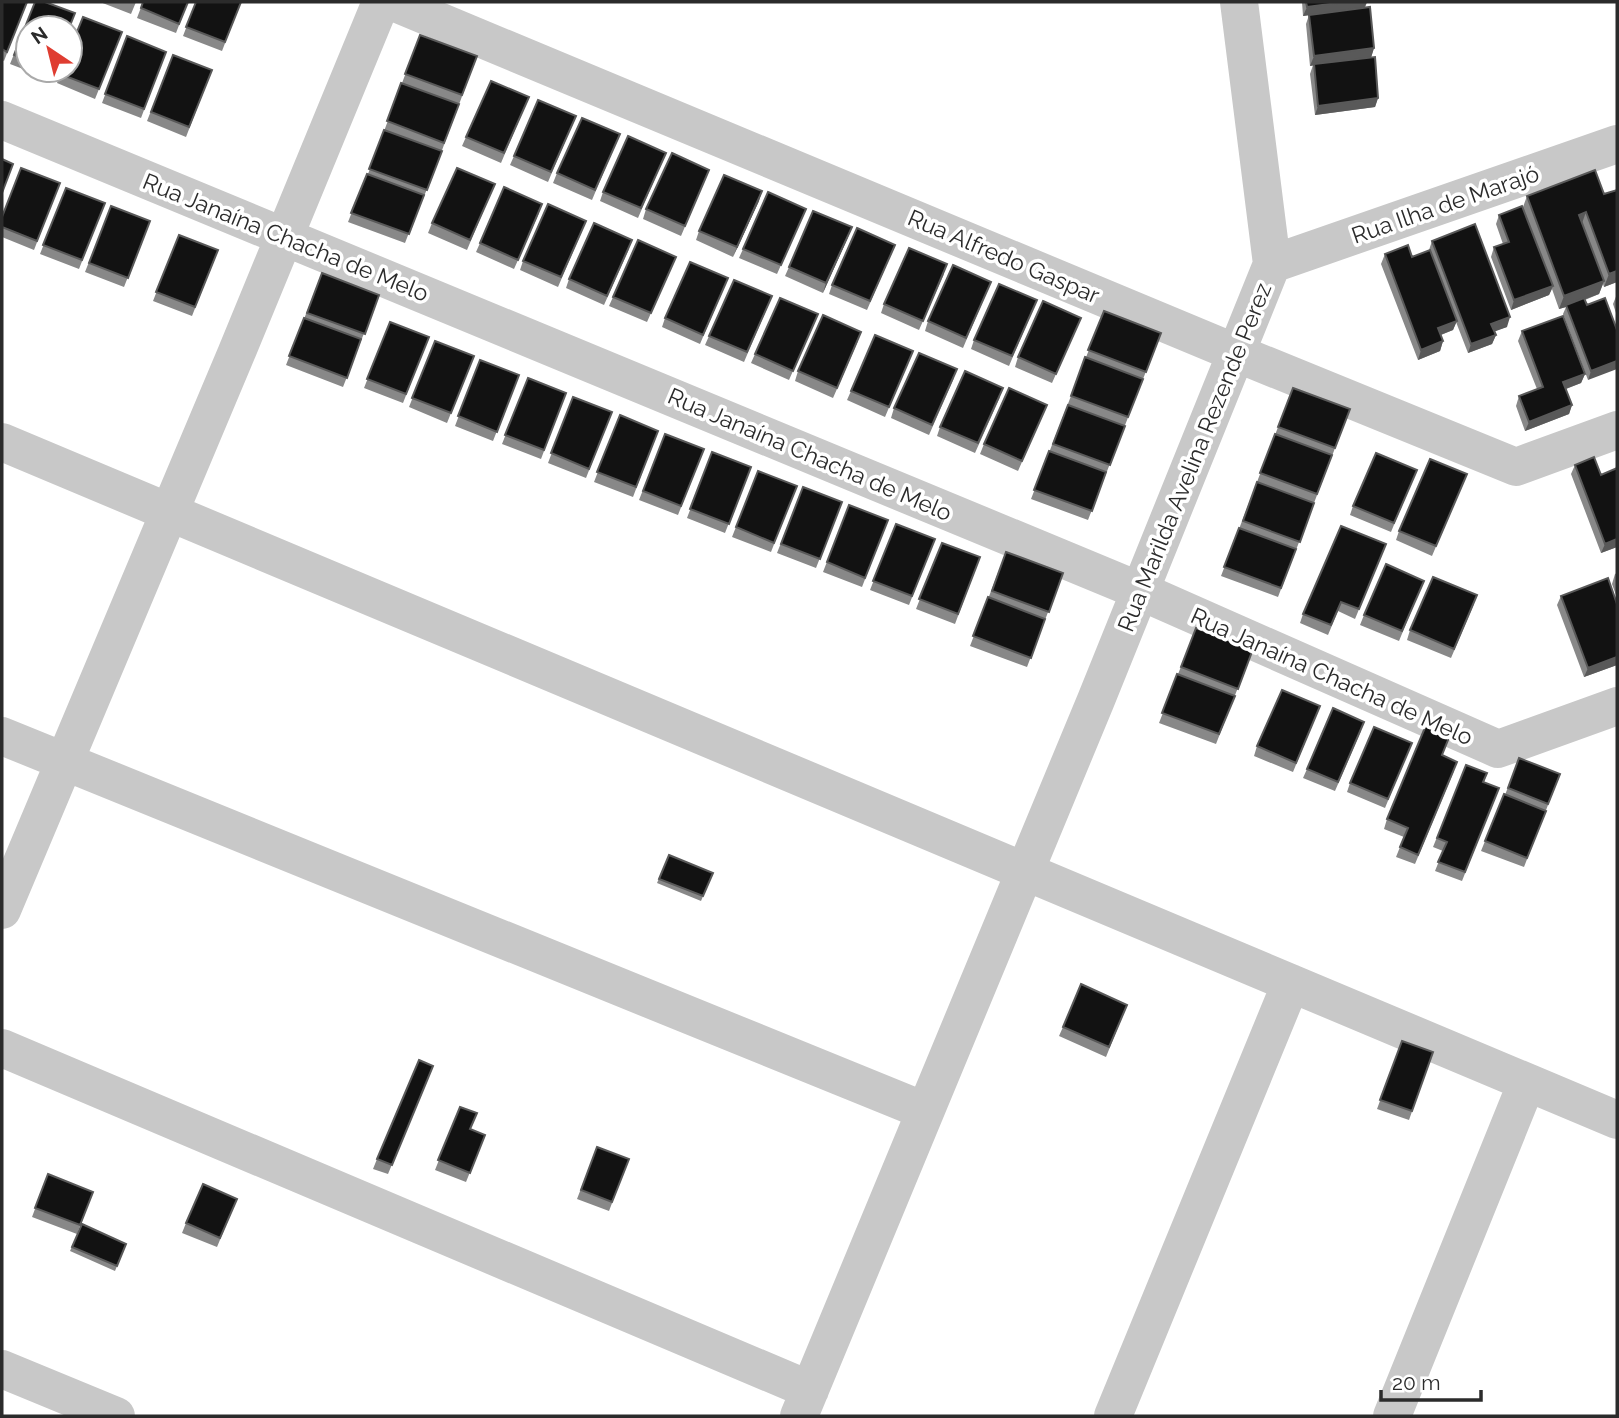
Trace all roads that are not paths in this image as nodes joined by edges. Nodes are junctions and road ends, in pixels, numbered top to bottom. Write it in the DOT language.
graph roads {
  1 [pos="381,2"];
  2 [pos="394,2"];
  3 [pos="1239,2"];
  4 [pos="2,120"];
  5 [pos="1617,144"];
  6 [pos="284,236"];
  7 [pos="1272,264"];
  8 [pos="1236,353"];
  9 [pos="1617,429"];
  10 [pos="2,442"];
  11 [pos="169,512"];
  12 [pos="1140,591"];
  13 [pos="1617,706"];
  14 [pos="2,736"];
  15 [pos="64,761"];
  16 [pos="1024,871"];
  17 [pos="2,910"];
  18 [pos="1291,983"];
  19 [pos="2,1048"];
  20 [pos="1527,1082"];
  21 [pos="925,1111"];
  22 [pos="1617,1120"];
  23 [pos="2,1369"];
  24 [pos="805,1403"];
  25 [pos="116,1416"];
  26 [pos="1112,1416"];
  27 [pos="1392,1416"];
  1 -- 6 [label="street"];
  2 -- 8 [label="street, Rua Alfredo Gaspar"];
  3 -- 7 [label="street, Rua Marilda Avelina Rezende Perez"];
  4 -- 6 [label="street, Rua Janaína Chacha de Melo"];
  5 -- 7 [label="street, Rua Ilha de Marajó"];
  6 -- 11 [label="street"];
  6 -- 12 [label="street, Rua Janaína Chacha de Melo"];
  7 -- 8 [label="street, Rua Marilda Avelina Rezende Perez"];
  8 -- 9 [label="street, Rua Alfredo Gaspar"];
  8 -- 12 [label="street, Rua Marilda Avelina Rezende Perez"];
  10 -- 11 [label="street"];
  11 -- 15 [label="street"];
  11 -- 16 [label="street"];
  12 -- 13 [label="street, Rua Janaína Chacha de Melo"];
  12 -- 16 [label="street, Rua Marilda Avelina Rezende Perez"];
  14 -- 15 [label="street"];
  15 -- 17 [label="street"];
  15 -- 21 [label="street"];
  16 -- 18 [label="street"];
  16 -- 21 [label="street, Rua Marilda Avelina Rezende Perez"];
  18 -- 20 [label="street"];
  18 -- 26 [label="street"];
  19 -- 24 [label="street"];
  20 -- 22 [label="street"];
  20 -- 27 [label="street"];
  21 -- 24 [label="street, Rua Marilda Avelina Rezende Perez"];
  23 -- 25 [label="street"];
}
